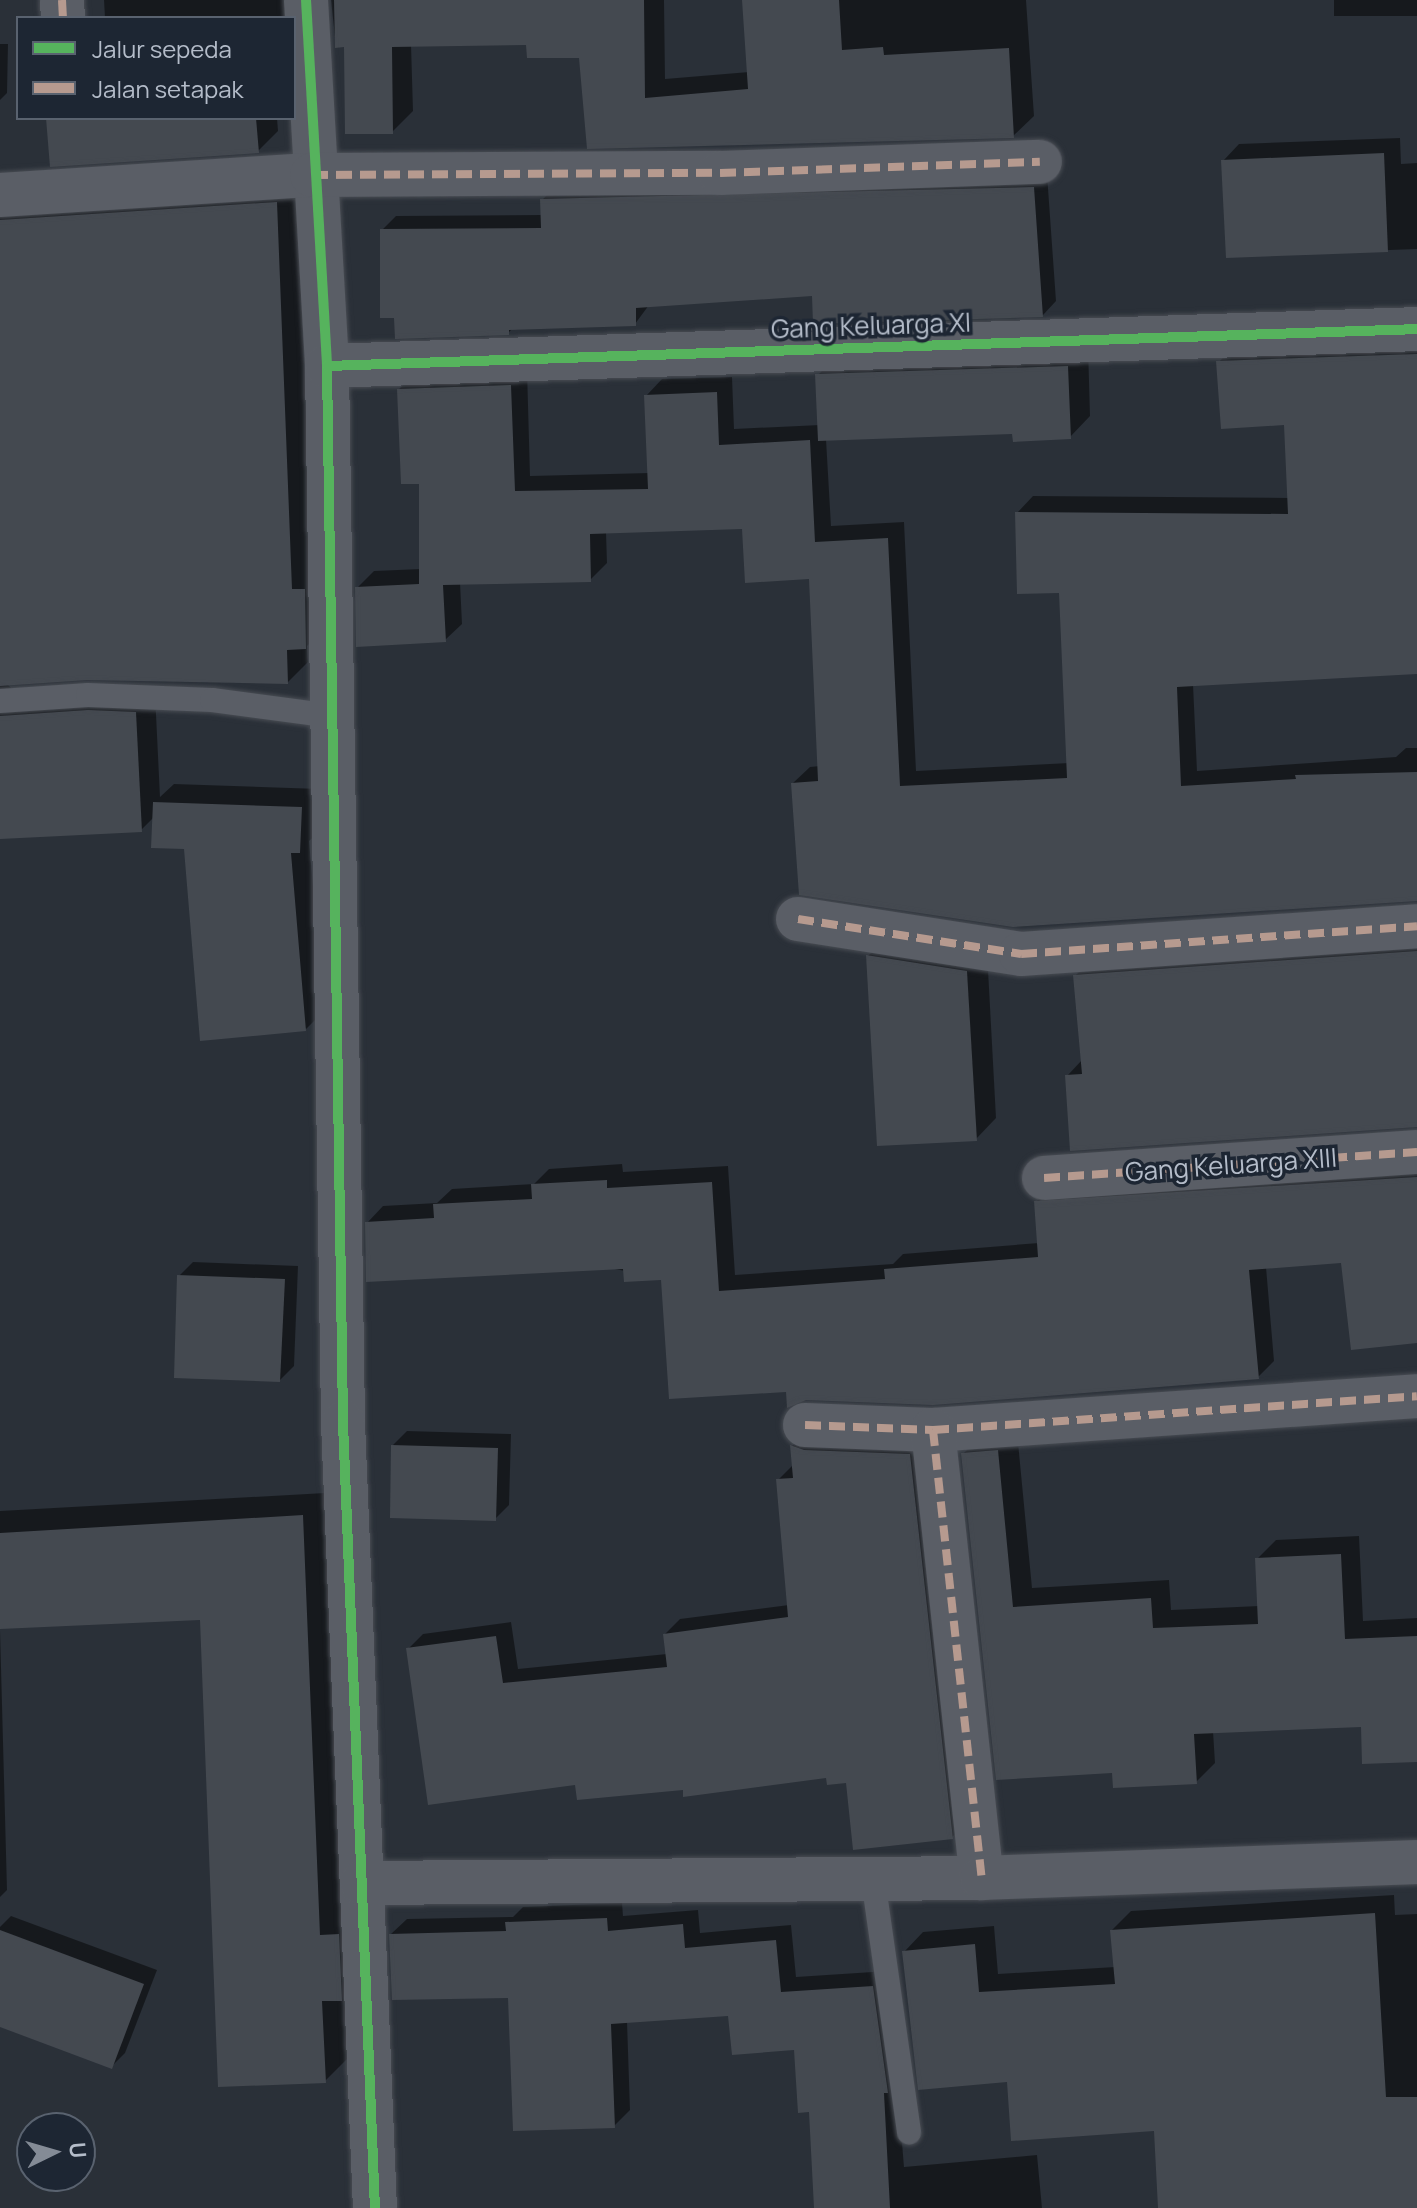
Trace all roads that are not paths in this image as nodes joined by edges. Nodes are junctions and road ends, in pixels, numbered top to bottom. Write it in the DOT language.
graph roads {
  1 [pos="302,27"];
  2 [pos="1040,162"];
  3 [pos="312,175"];
  4 [pos="0,195"];
  5 [pos="1417,329"];
  6 [pos="327,366"];
  7 [pos="0,701"];
  8 [pos="332,716"];
  9 [pos="798,919"];
  10 [pos="1417,926"];
  11 [pos="1417,1152"];
  12 [pos="1044,1178"];
  13 [pos="1417,1396"];
  14 [pos="805,1425"];
  15 [pos="933,1430"];
  16 [pos="1417,1862"];
  17 [pos="982,1878"];
  18 [pos="873,1879"];
  19 [pos="362,1883"];
  20 [pos="909,2132"];
  21 [pos="375,2208"];
  1 -- 3 [label="street"];
  2 -- 3 [label="street"];
  3 -- 4 [label="street"];
  3 -- 6 [label="street"];
  5 -- 6 [label="street, Gang Keluarga XI"];
  6 -- 8 [label="street"];
  7 -- 8 [label="lane"];
  8 -- 19 [label="street"];
  9 -- 10 [label="street"];
  11 -- 12 [label="street, Gang Keluarga XIII"];
  13 -- 15 [label="street"];
  14 -- 15 [label="street"];
  15 -- 17 [label="street"];
  16 -- 17 [label="street"];
  17 -- 18 [label="street"];
  18 -- 19 [label="street"];
  18 -- 20 [label="lane"];
  19 -- 21 [label="street"];
}
